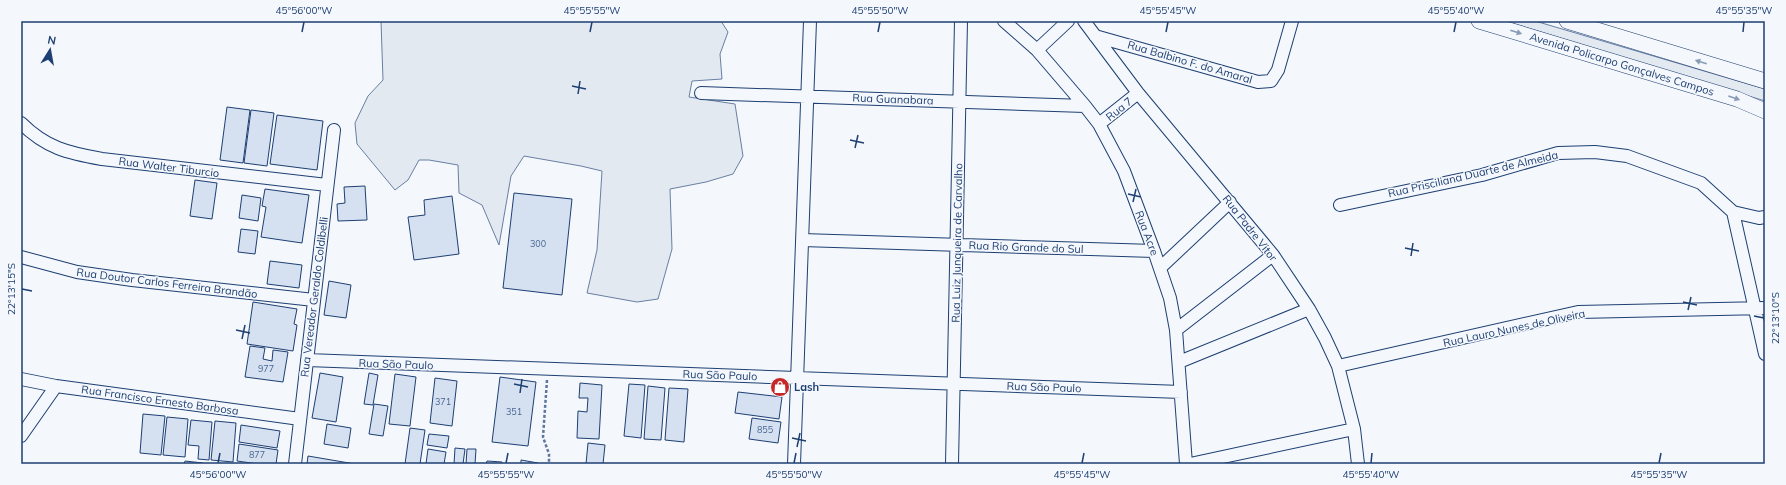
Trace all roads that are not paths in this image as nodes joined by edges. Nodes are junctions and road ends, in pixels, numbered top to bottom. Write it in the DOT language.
graph roads {
  1 [pos="810,21"];
  2 [pos="961,21"];
  3 [pos="1004,21"];
  4 [pos="1068,21"];
  5 [pos="1084,21"];
  6 [pos="1292,21"];
  7 [pos="1478,21"];
  8 [pos="1566,21"];
  9 [pos="1596,26"];
  10 [pos="1095,36"];
  11 [pos="1037,50"];
  12 [pos="1765,81"];
  13 [pos="701,93"];
  14 [pos="1138,93"];
  15 [pos="808,96"];
  16 [pos="959,102"];
  17 [pos="1085,106"];
  18 [pos="1765,111"];
  19 [pos="21,122"];
  20 [pos="1099,124"];
  21 [pos="334,130"];
  22 [pos="328,185"];
  23 [pos="1230,202"];
  24 [pos="1340,205"];
  25 [pos="1733,212"];
  26 [pos="1765,217"];
  27 [pos="802,240"];
  28 [pos="956,245"];
  29 [pos="1154,251"];
  30 [pos="1273,255"];
  31 [pos="21,257"];
  32 [pos="1160,268"];
  33 [pos="314,300"];
  34 [pos="1760,308"];
  35 [pos="1308,309"];
  36 [pos="1176,330"];
  37 [pos="1765,354"];
  38 [pos="307,360"];
  39 [pos="1179,362"];
  40 [pos="1338,366"];
  41 [pos="21,378"];
  42 [pos="797,378"];
  43 [pos="954,383"];
  44 [pos="56,386"];
  45 [pos="1181,392"];
  46 [pos="300,419"];
  47 [pos="1354,429"];
  48 [pos="21,436"];
  49 [pos="295,464"];
  50 [pos="794,464"];
  51 [pos="952,464"];
  52 [pos="1186,464"];
  53 [pos="1190,464"];
  54 [pos="1358,464"];
  1 -- 15 [label="street"];
  2 -- 16 [label="street, Rua Luiz Junqueira de Carvalho"];
  3 -- 11 [label="street, Rua Acre"];
  4 -- 11 [label="street"];
  5 -- 10 [label="street, Rua Padre Vitor"];
  6 -- 10 [label="street, Rua Balbino F. do Amaral"];
  7 -- 18 [label="street, Avenida Policarpo Gonçalves Campos, one-way"];
  8 -- 9 [label="street"];
  12 -- 9 [label="street, one-way"];
  10 -- 14 [label="street, Rua Padre Vitor"];
  11 -- 17 [label="street, Rua Acre"];
  13 -- 15 [label="street, Rua Guanabara"];
  14 -- 20 [label="street, Rua 7"];
  14 -- 23 [label="street, Rua Padre Vitor"];
  15 -- 16 [label="street, Rua Guanabara"];
  15 -- 27 [label="street"];
  16 -- 17 [label="street, Rua Guanabara"];
  16 -- 28 [label="street, Rua Luiz Junqueira de Carvalho"];
  17 -- 20 [label="street, Rua Acre"];
  19 -- 22 [label="street, Rua Walter Tiburcio"];
  20 -- 29 [label="street, Rua Acre"];
  21 -- 22 [label="street, Rua Vereador Geraldo Coldibelli"];
  22 -- 33 [label="street, Rua Vereador Geraldo Coldibelli"];
  23 -- 30 [label="street, Rua Padre Vitor"];
  23 -- 32 [label="street"];
  24 -- 25 [label="street, Rua Prisciliana Duarte de Almeida"];
  25 -- 26 [label="street"];
  25 -- 34 [label="street"];
  27 -- 28 [label="street, Rua Rio Grande do Sul"];
  27 -- 42 [label="street"];
  28 -- 29 [label="street, Rua Rio Grande do Sul"];
  28 -- 43 [label="street, Rua Luiz Junqueira de Carvalho"];
  29 -- 32 [label="street, Rua Acre"];
  30 -- 35 [label="street, Rua Padre Vitor"];
  30 -- 36 [label="street"];
  31 -- 33 [label="street, Rua Doutor Carlos Ferreira Brandão"];
  32 -- 36 [label="street, Rua Acre"];
  33 -- 38 [label="street, Rua Vereador Geraldo Coldibelli"];
  34 -- 37 [label="street"];
  34 -- 40 [label="street, Rua Lauro Nunes de Oliveira"];
  35 -- 39 [label="street"];
  35 -- 40 [label="street, Rua Padre Vitor"];
  36 -- 39 [label="street, Rua Acre"];
  38 -- 42 [label="street, Rua São Paulo"];
  38 -- 46 [label="street, Rua Vereador Geraldo Coldibelli"];
  39 -- 45 [label="street, Rua Acre"];
  40 -- 47 [label="street, Rua Padre Vitor"];
  41 -- 44 [label="street, Rua Francisco Ernesto Barbosa"];
  42 -- 43 [label="street, Rua São Paulo"];
  42 -- 50 [label="street"];
  43 -- 45 [label="street, Rua São Paulo"];
  43 -- 51 [label="street, Rua Luiz Junqueira de Carvalho"];
  44 -- 46 [label="street, Rua Francisco Ernesto Barbosa"];
  44 -- 48 [label="street"];
  45 -- 52 [label="street, Rua Acre"];
  46 -- 49 [label="street, Rua Vereador Geraldo Coldibelli"];
  47 -- 53 [label="street"];
  47 -- 54 [label="street, Rua Padre Vitor"];
}
